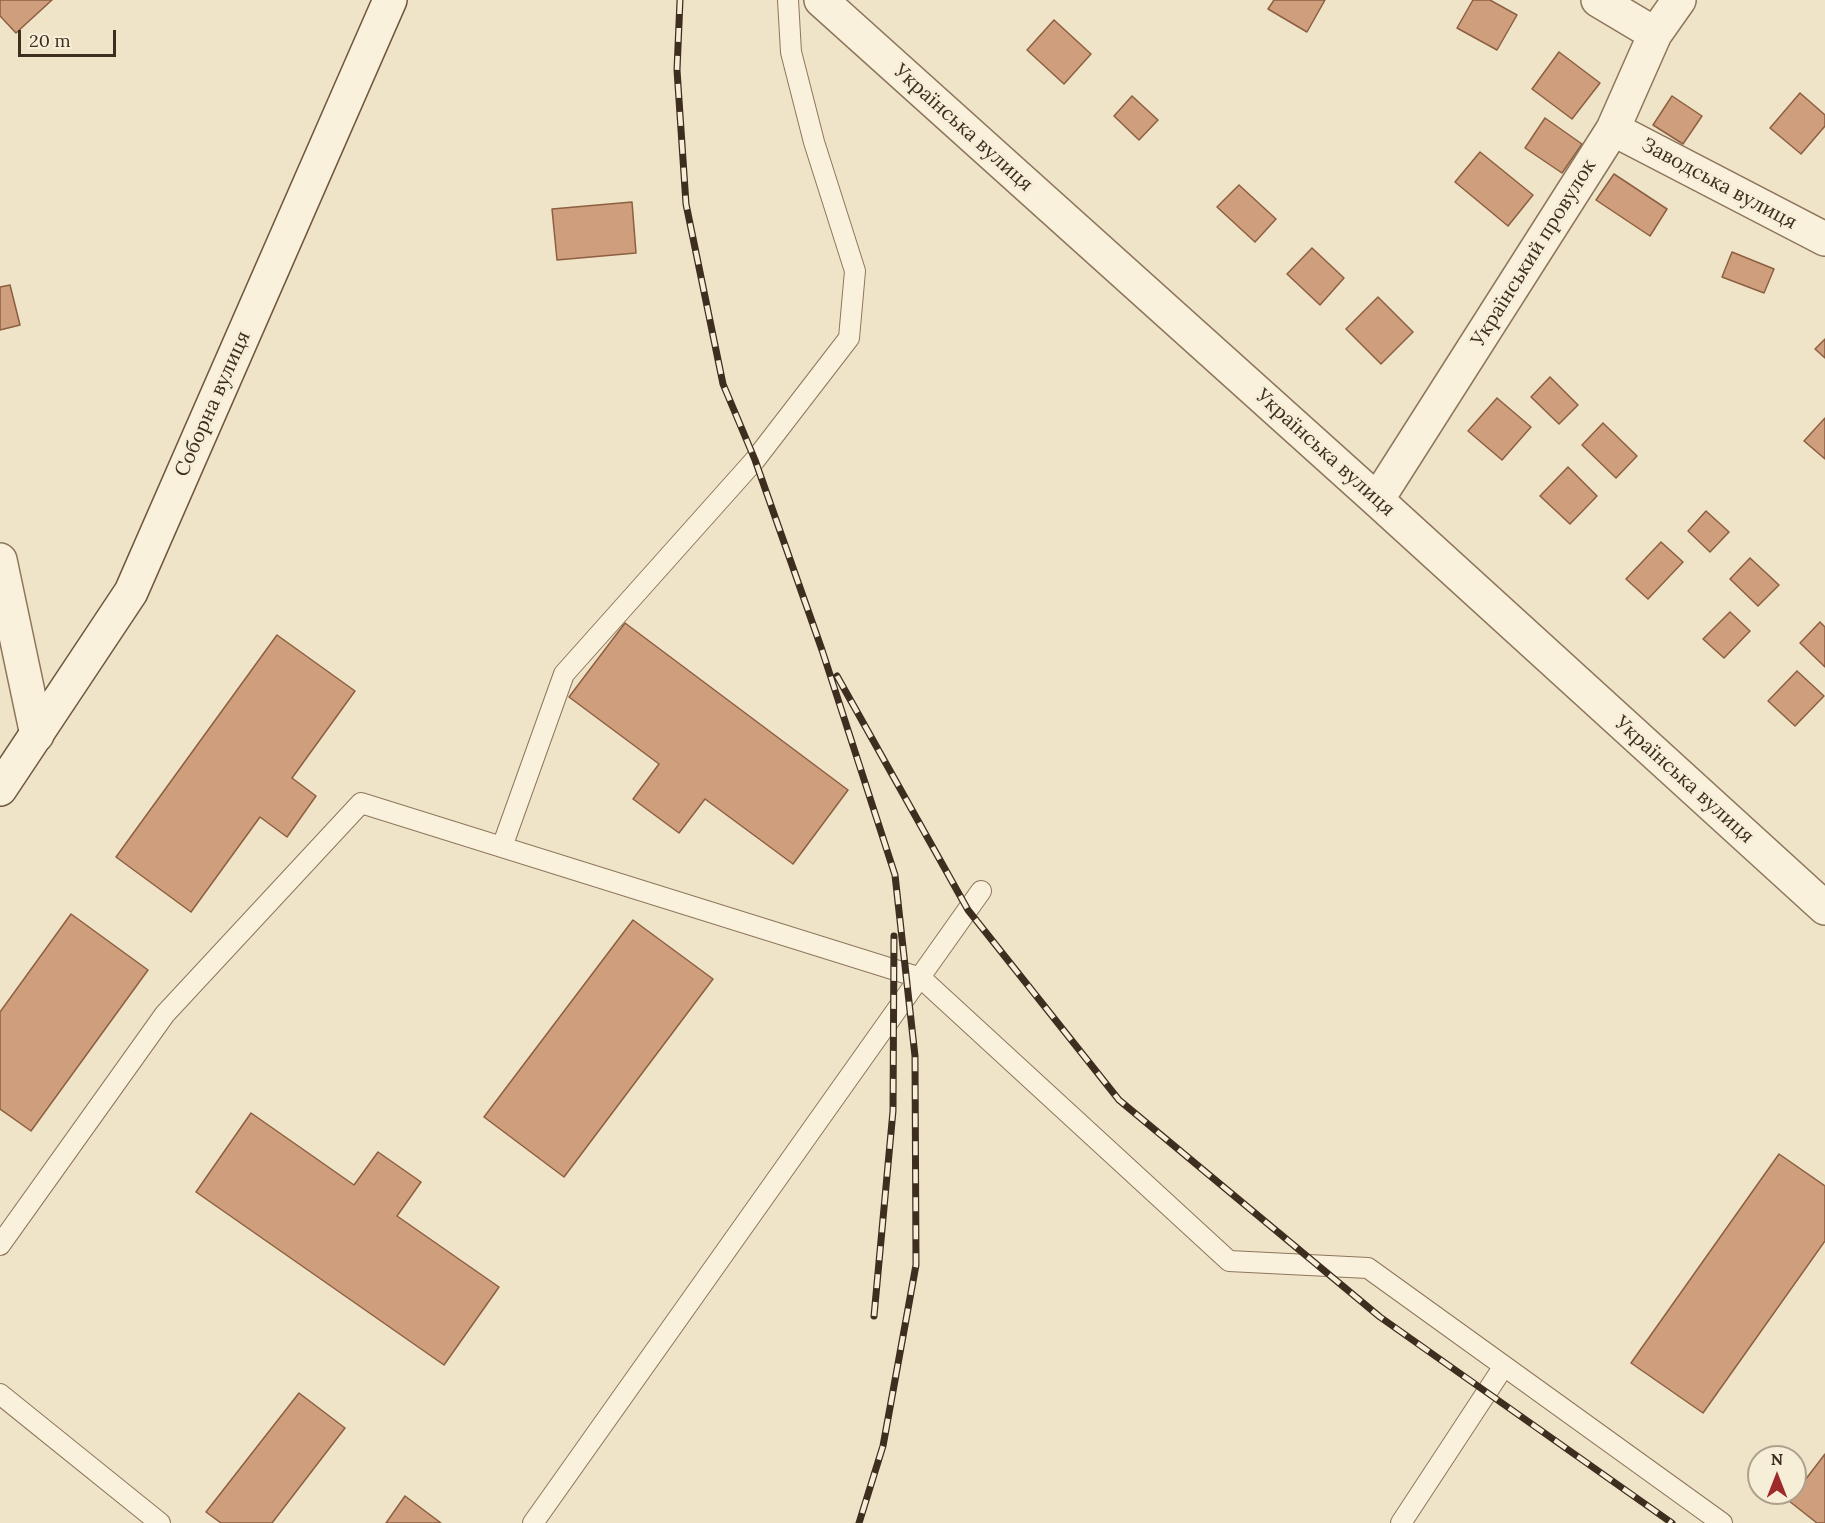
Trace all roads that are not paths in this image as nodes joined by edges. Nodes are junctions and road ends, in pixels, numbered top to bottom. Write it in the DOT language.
graph roads {
  1 [pos="390,0"];
  2 [pos="788,0"];
  3 [pos="821,0"];
  4 [pos="1598,0"];
  5 [pos="1679,0"];
  6 [pos="1655,34"];
  7 [pos="1613,129"];
  8 [pos="1825,239"];
  9 [pos="1377,500"];
  10 [pos="0,560"];
  11 [pos="37,735"];
  12 [pos="0,789"];
  13 [pos="502,847"];
  14 [pos="981,891"];
  15 [pos="1825,909"];
  16 [pos="921,978"];
  17 [pos="0,1245"];
  18 [pos="1504,1366"];
  19 [pos="0,1394"];
  20 [pos="160,1523"];
  21 [pos="533,1523"];
  22 [pos="1401,1523"];
  23 [pos="1722,1523"];
  1 -- 11 [label="street, Соборна вулиця"];
  2 -- 13 [label="lane"];
  3 -- 9 [label="street, Українська вулиця"];
  4 -- 6 [label="street"];
  5 -- 6 [label="street, Український провулок"];
  6 -- 7 [label="street, Український провулок"];
  7 -- 8 [label="street, Заводська вулиця"];
  7 -- 9 [label="street, Український провулок"];
  9 -- 15 [label="street, Українська вулиця"];
  10 -- 11 [label="street"];
  11 -- 12 [label="street, Соборна вулиця"];
  13 -- 16 [label="lane"];
  13 -- 17 [label="lane"];
  14 -- 16 [label="lane"];
  16 -- 18 [label="lane"];
  16 -- 21 [label="lane"];
  18 -- 22 [label="lane"];
  18 -- 23 [label="lane"];
  19 -- 20 [label="lane"];
}
